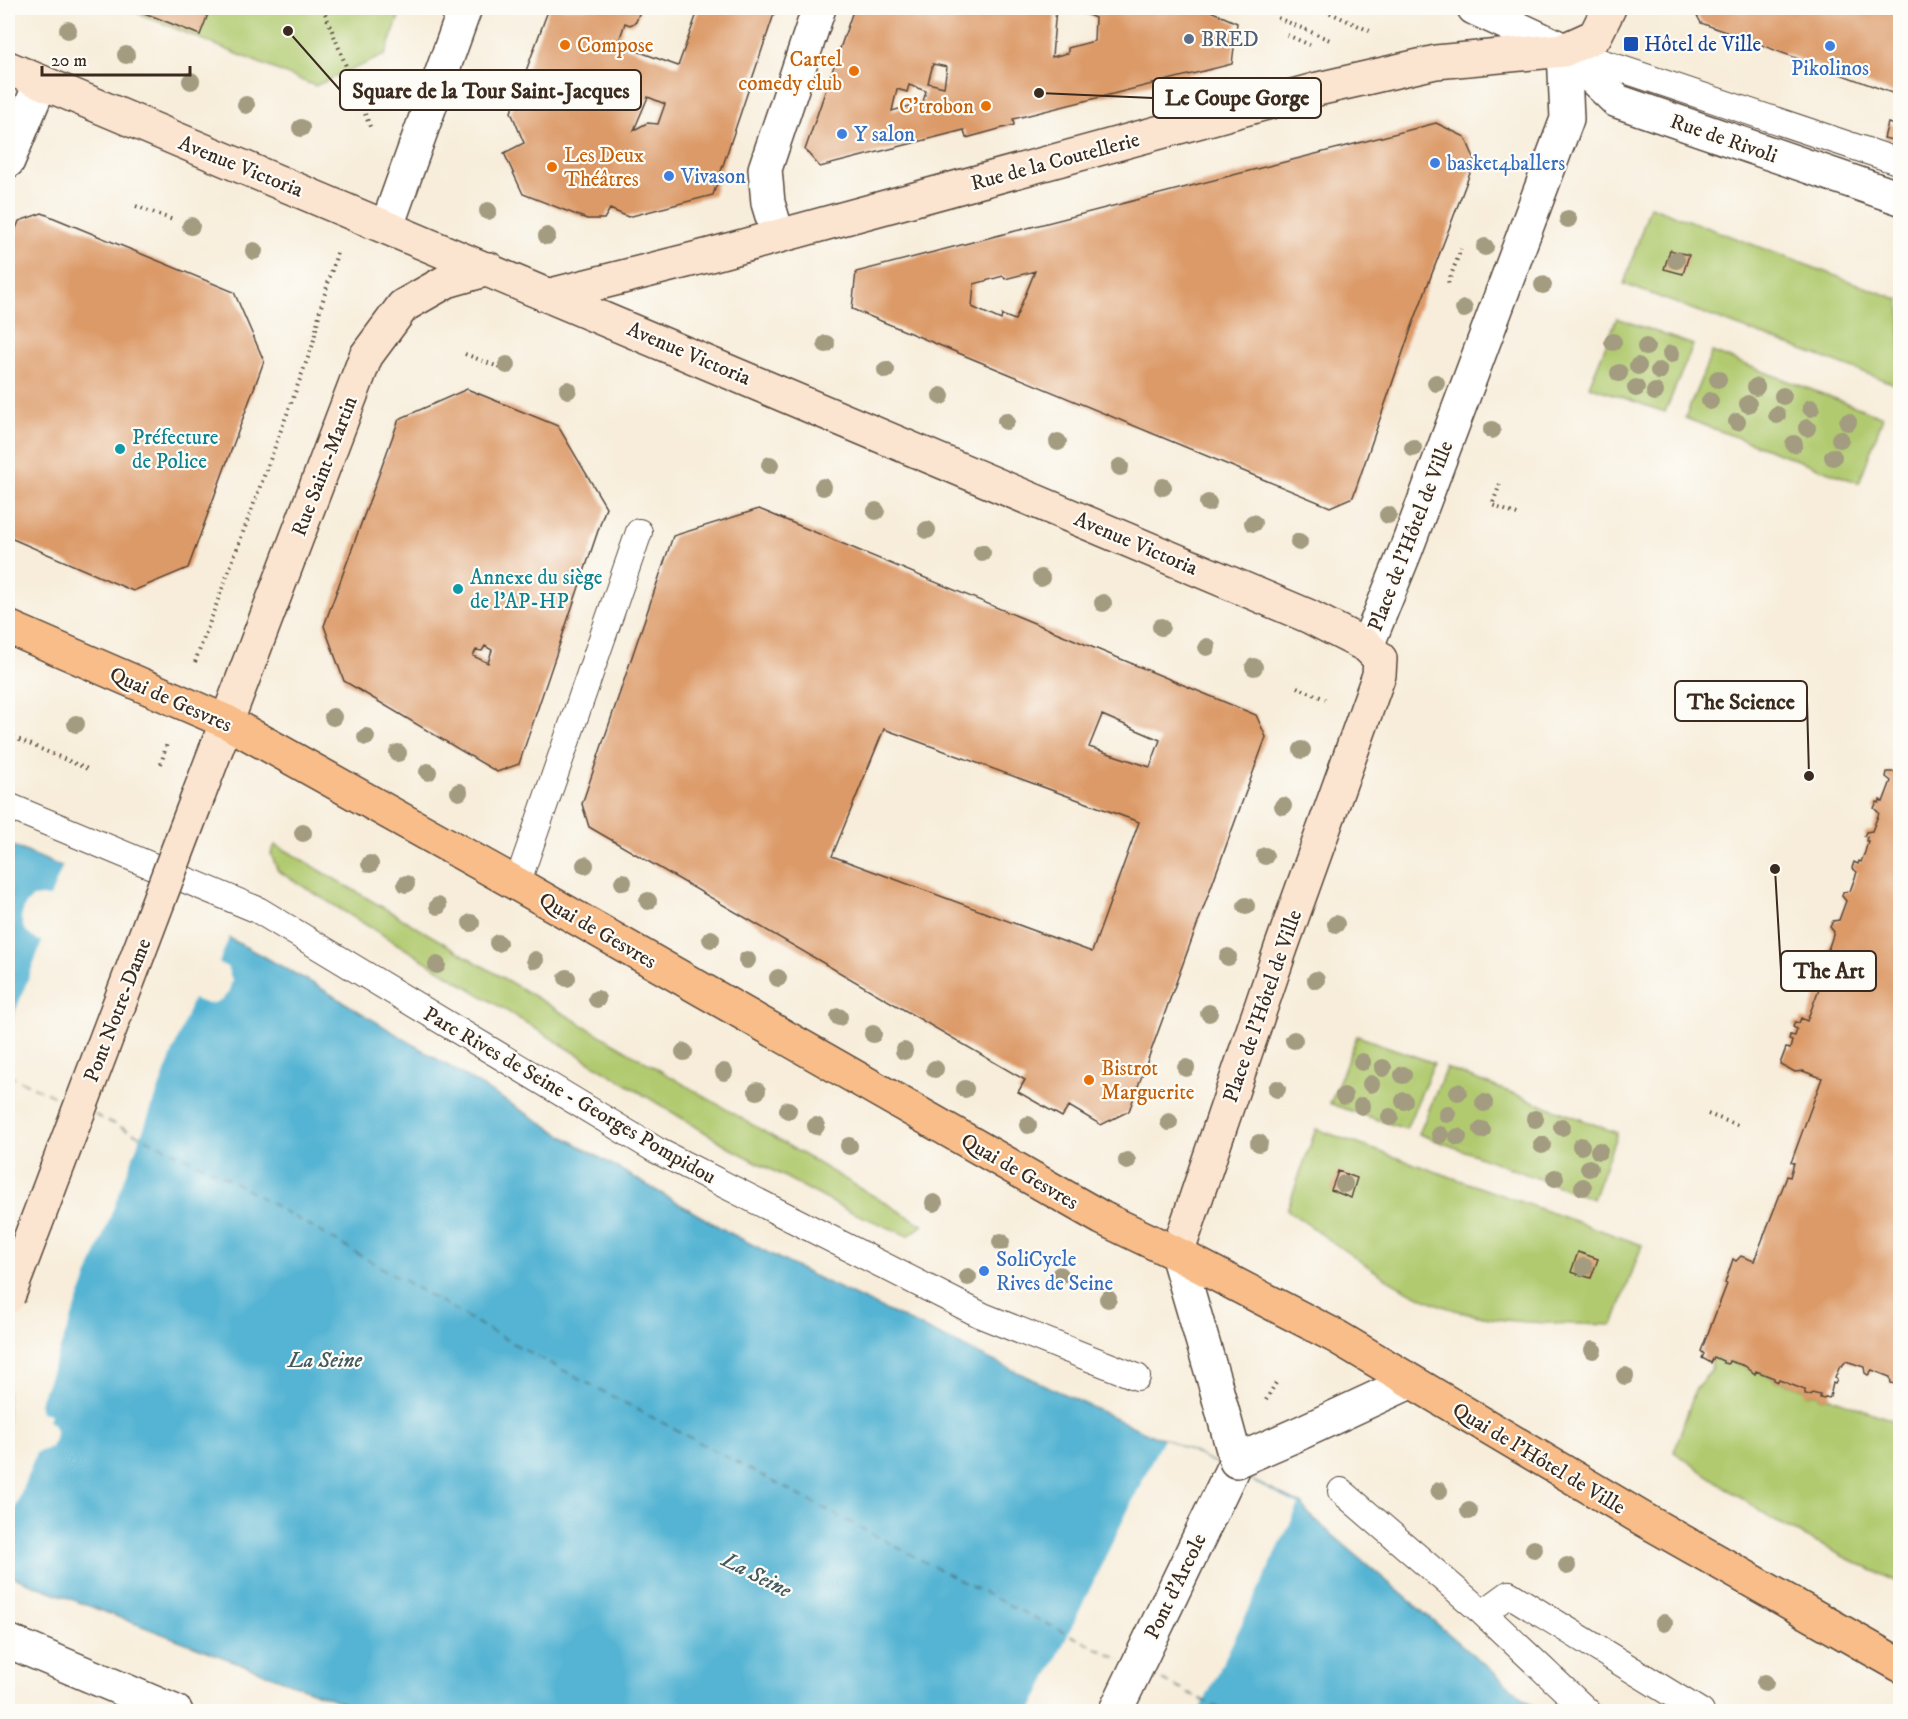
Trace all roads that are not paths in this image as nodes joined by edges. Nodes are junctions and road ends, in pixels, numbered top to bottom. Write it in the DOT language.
graph roads {
  1 [pos="465,8"];
  2 [pos="819,8"];
  3 [pos="1474,8"];
  4 [pos="1609,8"];
  5 [pos="1564,50"];
  6 [pos="8,68"];
  7 [pos="41,82"];
  8 [pos="8,161"];
  9 [pos="1900,162"];
  10 [pos="1900,198"];
  11 [pos="387,226"];
  12 [pos="778,237"];
  13 [pos="489,269"];
  14 [pos="550,295"];
  15 [pos="639,532"];
  16 [pos="8,627"];
  17 [pos="1367,646"];
  18 [pos="227,722"];
  19 [pos="8,806"];
  20 [pos="517,884"];
  21 [pos="1177,1254"];
  22 [pos="8,1298"];
  23 [pos="1137,1377"];
  24 [pos="1410,1382"];
  25 [pos="1236,1461"];
  26 [pos="1341,1491"];
  27 [pos="1484,1613"];
  28 [pos="8,1641"];
  29 [pos="1900,1665"];
  30 [pos="176,1712"];
  31 [pos="1115,1712"];
  32 [pos="1588,1712"];
  33 [pos="1701,1712"];
  1 -- 11 [label="street"];
  2 -- 12 [label="street"];
  3 -- 5 [label="street, Rue de Rivoli"];
  4 -- 5 [label="main road, Rue de la Coutellerie"];
  5 -- 9 [label="lane, Rue de Rivoli"];
  5 -- 10 [label="street, Rue de Rivoli"];
  5 -- 12 [label="main road, Rue de la Coutellerie"];
  5 -- 17 [label="street, Place de l'Hôtel de Ville"];
  6 -- 7 [label="main road, Avenue Victoria"];
  7 -- 8 [label="street"];
  7 -- 11 [label="main road, Avenue Victoria"];
  11 -- 13 [label="main road, Avenue Victoria"];
  12 -- 14 [label="main road, Rue de la Coutellerie"];
  13 -- 14 [label="main road, Avenue Victoria"];
  13 -- 18 [label="main road, Rue Saint-Martin"];
  14 -- 17 [label="main road, Avenue Victoria"];
  15 -- 20 [label="lane"];
  16 -- 18 [label="main road, Quai de Gesvres"];
  17 -- 21 [label="main road, Place de l'Hôtel de Ville"];
  18 -- 20 [label="main road, Quai de Gesvres"];
  18 -- 22 [label="main road, Pont Notre-Dame, bridge"];
  19 -- 23 [label="lane, Parc Rives de Seine - Georges Pompidou"];
  20 -- 21 [label="main road, Quai de Gesvres"];
  21 -- 24 [label="main road, Quai de l'Hôtel de Ville"];
  21 -- 25 [label="street, bridge"];
  24 -- 25 [label="street, bridge"];
  24 -- 29 [label="main road, Quai de l'Hôtel de Ville"];
  25 -- 31 [label="street, Pont d'Arcole"];
  26 -- 27 [label="lane"];
  27 -- 32 [label="lane"];
  27 -- 33 [label="lane"];
  28 -- 30 [label="street"];
}
